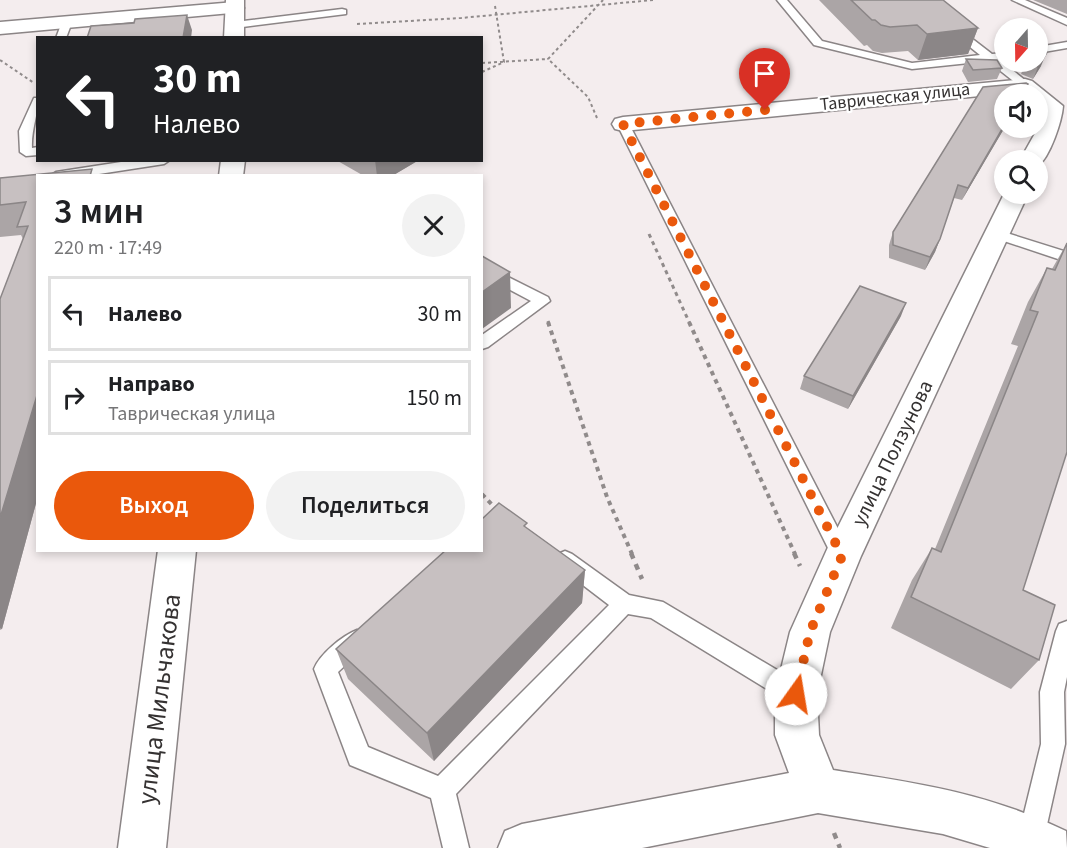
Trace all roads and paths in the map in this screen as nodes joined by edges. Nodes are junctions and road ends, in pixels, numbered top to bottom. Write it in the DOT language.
graph roads {
  1 [pos="603,0"];
  2 [pos="653,0"];
  3 [pos="782,0"];
  4 [pos="916,0"];
  5 [pos="1017,0"];
  6 [pos="599,4"];
  7 [pos="495,6"];
  8 [pos="342,12"];
  9 [pos="496,14"];
  10 [pos="235,18"];
  11 [pos="1067,21"];
  12 [pos="353,24"];
  13 [pos="0,28"];
  14 [pos="64,30"];
  15 [pos="1067,45"];
  16 [pos="1048,48"];
  17 [pos="992,58"];
  18 [pos="548,59"];
  19 [pos="0,60"];
  20 [pos="504,62"];
  21 [pos="483,63"];
  22 [pos="483,72"];
  23 [pos="1026,84"];
  24 [pos="36,85"];
  25 [pos="994,101"];
  26 [pos="36,105"];
  27 [pos="1048,111"];
  28 [pos="597,119"];
  29 [pos="623,124"];
  30 [pos="1048,126"];
  31 [pos="36,151"];
  32 [pos="150,162"];
  33 [pos="70,174"];
  34 [pos="1011,204"];
  35 [pos="646,228"];
  36 [pos="997,234"];
  37 [pos="1067,257"];
  38 [pos="483,269"];
  39 [pos="542,301"];
  40 [pos="483,342"];
  41 [pos="483,495"];
  42 [pos="501,513"];
  43 [pos="548,548"];
  44 [pos="177,552"];
  45 [pos="842,556"];
  46 [pos="624,604"];
  47 [pos="819,608"];
  48 [pos="655,609"];
  49 [pos="369,629"];
  50 [pos="1067,631"];
  51 [pos="796,694"];
  52 [pos="442,790"];
  53 [pos="818,790"];
  54 [pos="1028,841"];
  55 [pos="142,848"];
  56 [pos="456,848"];
  57 [pos="522,848"];
  1 -- 6 [label="path"];
  2 -- 6 [label="path"];
  3 -- 17 [label="lane"];
  4 -- 17 [label="lane"];
  5 -- 11 [label="lane"];
  6 -- 9 [label="path"];
  6 -- 18 [label="path"];
  7 -- 9 [label="path"];
  8 -- 10 [label="lane"];
  9 -- 12 [label="path"];
  9 -- 20 [label="path"];
  10 -- 14 [label="street"];
  13 -- 14 [label="street"];
  15 -- 16 [label="lane"];
  17 -- 23 [label="lane"];
  18 -- 20 [label="path"];
  18 -- 28 [label="path"];
  19 -- 24 [label="path"];
  20 -- 21 [label="path"];
  20 -- 22 [label="path"];
  25 -- 29 [label="street, Таврическая улица"];
  26 -- 31 [label="lane"];
  27 -- 30 [label="street"];
  29 -- 45 [label="lane"];
  32 -- 33 [label="lane"];
  34 -- 36 [label="street, улица Ползунова"];
  35 -- 47 [label="path"];
  36 -- 37 [label="lane"];
  36 -- 45 [label="street, улица Ползунова"];
  38 -- 39 [label="lane"];
  39 -- 40 [label="lane"];
  39 -- 48 [label="path"];
  41 -- 42 [label="path"];
  43 -- 46 [label="lane"];
  44 -- 55 [label="street, улица Мильчакова"];
  45 -- 47 [label="street, улица Ползунова"];
  46 -- 48 [label="lane"];
  46 -- 52 [label="lane"];
  47 -- 51 [label="street, улица Ползунова"];
  48 -- 51 [label="lane"];
  49 -- 52 [label="lane"];
  50 -- 54 [label="lane"];
  51 -- 53 [label="street, улица Ползунова"];
  52 -- 56 [label="lane"];
  53 -- 54 [label="street"];
  53 -- 57 [label="street"];
}
